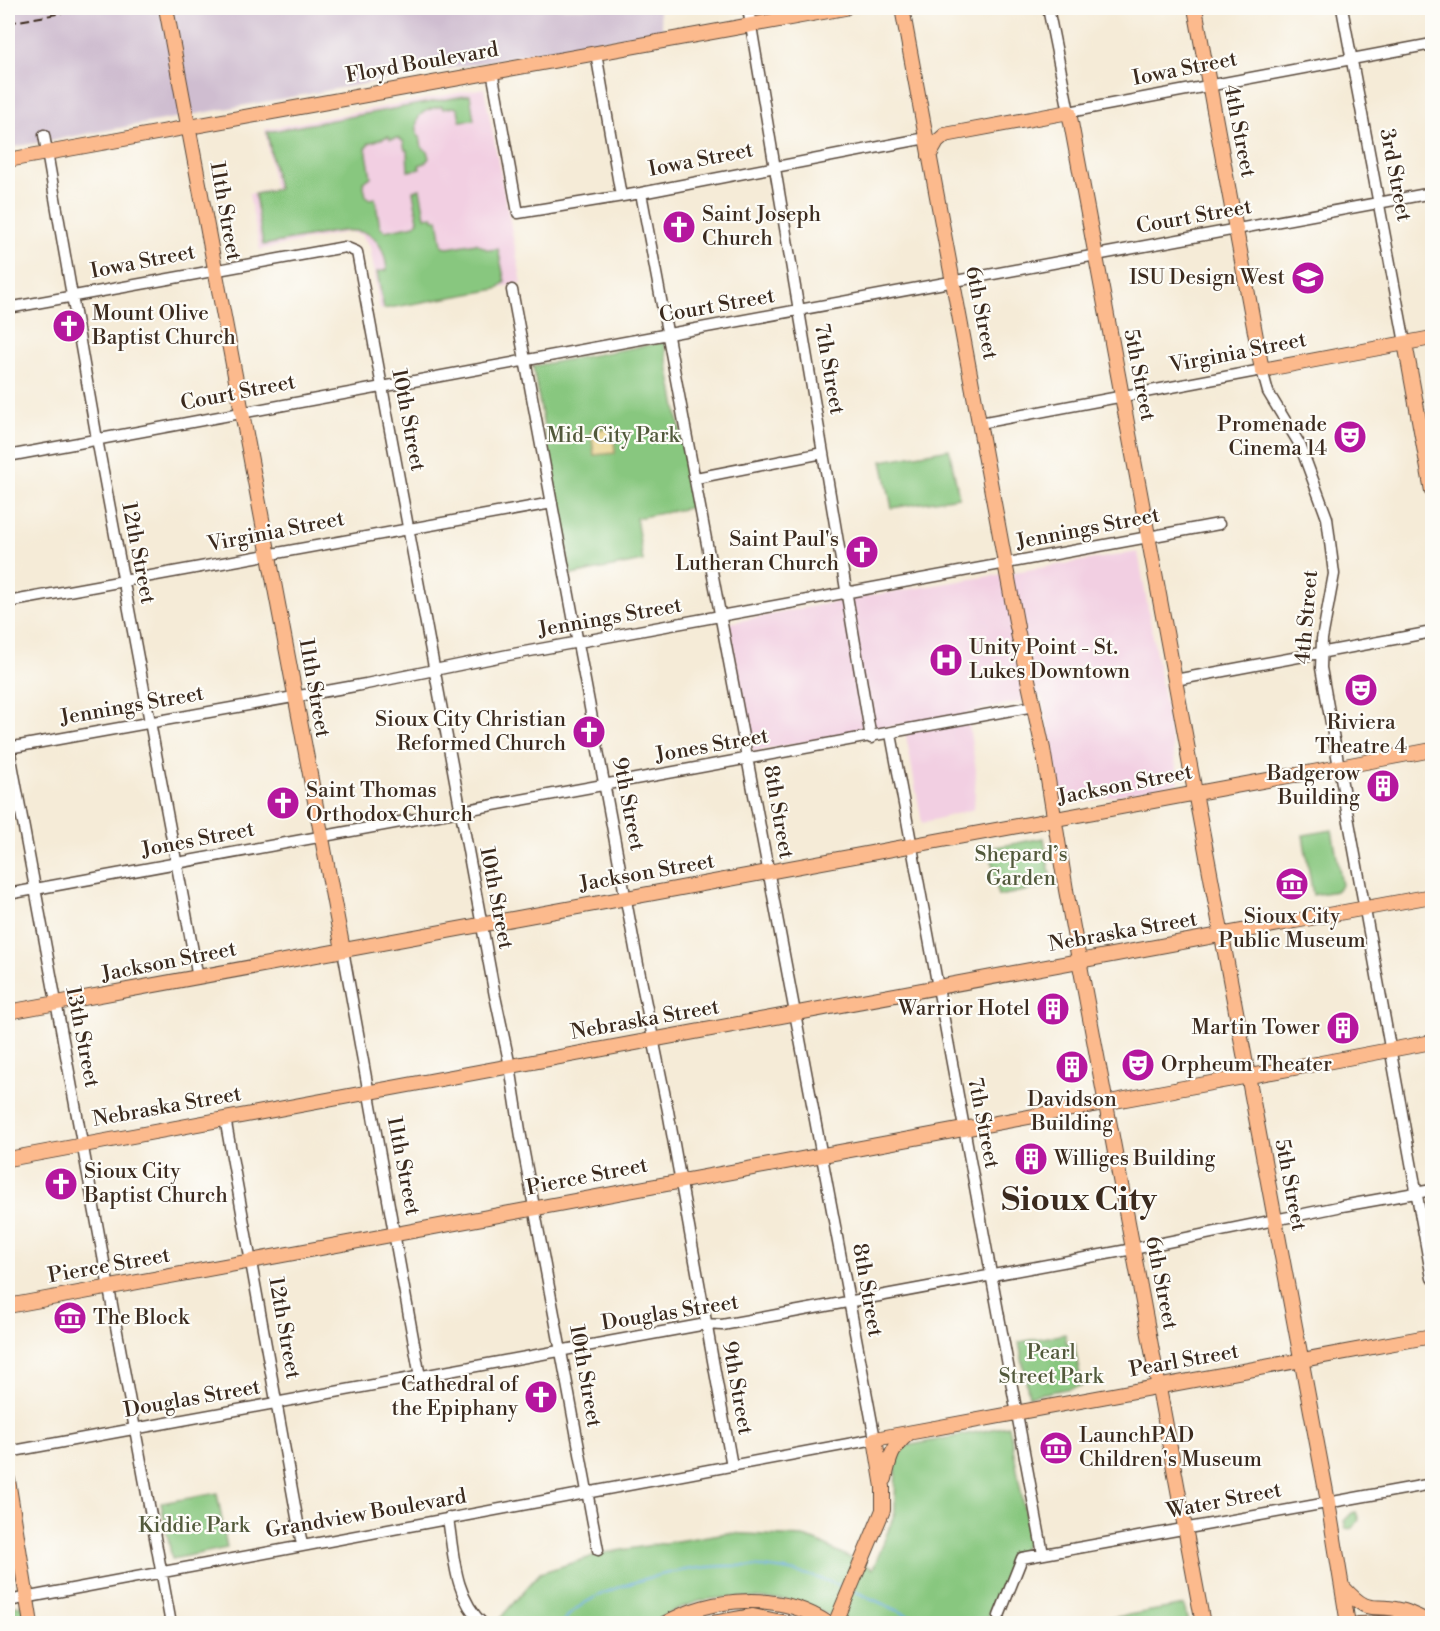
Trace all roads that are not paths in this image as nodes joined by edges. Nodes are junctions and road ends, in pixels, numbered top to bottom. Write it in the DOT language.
graph roads {
  1 [pos="166,8"];
  2 [pos="748,8"];
  3 [pos="844,8"];
  4 [pos="902,8"];
  5 [pos="1048,8"];
  6 [pos="1195,8"];
  7 [pos="1342,8"];
  8 [pos="751,25"];
  9 [pos="1432,44"];
  10 [pos="596,52"];
  11 [pos="1352,60"];
  12 [pos="492,71"];
  13 [pos="1209,86"];
  14 [pos="1069,112"];
  15 [pos="924,124"];
  16 [pos="189,127"];
  17 [pos="44,135"];
  18 [pos="945,135"];
  19 [pos="926,138"];
  20 [pos="47,153"];
  21 [pos="929,156"];
  22 [pos="8,160"];
  23 [pos="775,167"];
  24 [pos="641,193"];
  25 [pos="1432,193"];
  26 [pos="621,196"];
  27 [pos="1378,202"];
  28 [pos="1236,229"];
  29 [pos="357,252"];
  30 [pos="1095,254"];
  31 [pos="214,270"];
  32 [pos="954,282"];
  33 [pos="512,290"];
  34 [pos="72,296"];
  35 [pos="8,308"];
  36 [pos="799,310"];
  37 [pos="669,334"];
  38 [pos="1432,338"];
  39 [pos="1405,343"];
  40 [pos="525,360"];
  41 [pos="1262,370"];
  42 [pos="382,386"];
  43 [pos="1122,396"];
  44 [pos="241,411"];
  45 [pos="980,423"];
  46 [pos="97,439"];
  47 [pos="823,453"];
  48 [pos="8,456"];
  49 [pos="696,478"];
  50 [pos="1432,491"];
  51 [pos="552,503"];
  52 [pos="1219,524"];
  53 [pos="408,529"];
  54 [pos="1148,538"];
  55 [pos="267,554"];
  56 [pos="1006,565"];
  57 [pos="123,582"];
  58 [pos="847,594"];
  59 [pos="8,602"];
  60 [pos="722,617"];
  61 [pos="1432,632"];
  62 [pos="578,644"];
  63 [pos="1322,654"];
  64 [pos="434,669"];
  65 [pos="1175,680"];
  66 [pos="294,698"];
  67 [pos="1034,706"];
  68 [pos="151,722"];
  69 [pos="891,734"];
  70 [pos="871,738"];
  71 [pos="8,746"];
  72 [pos="1432,750"];
  73 [pos="748,759"];
  74 [pos="1340,767"];
  75 [pos="604,785"];
  76 [pos="1196,794"];
  77 [pos="461,813"];
  78 [pos="1054,820"];
  79 [pos="321,838"];
  80 [pos="911,846"];
  81 [pos="175,864"];
  82 [pos="769,872"];
  83 [pos="36,889"];
  84 [pos="8,894"];
  85 [pos="1432,896"];
  86 [pos="626,899"];
  87 [pos="1366,908"];
  88 [pos="482,925"];
  89 [pos="1222,934"];
  90 [pos="343,950"];
  91 [pos="1079,961"];
  92 [pos="198,978"];
  93 [pos="938,987"];
  94 [pos="56,1004"];
  95 [pos="8,1012"];
  96 [pos="795,1014"];
  97 [pos="655,1039"];
  98 [pos="1432,1042"];
  99 [pos="1391,1050"];
  100 [pos="510,1066"];
  101 [pos="1248,1077"];
  102 [pos="368,1092"];
  103 [pos="1106,1103"];
  104 [pos="225,1118"];
  105 [pos="964,1128"];
  106 [pos="83,1144"];
  107 [pos="821,1155"];
  108 [pos="8,1159"];
  109 [pos="680,1181"];
  110 [pos="1432,1190"];
  111 [pos="1417,1192"];
  112 [pos="534,1209"];
  113 [pos="1274,1219"];
  114 [pos="394,1234"];
  115 [pos="1133,1248"];
  116 [pos="252,1261"];
  117 [pos="992,1275"];
  118 [pos="1432,1278"];
  119 [pos="109,1287"];
  120 [pos="849,1301"];
  121 [pos="8,1306"];
  122 [pos="706,1324"];
  123 [pos="1432,1336"];
  124 [pos="561,1351"];
  125 [pos="1301,1360"];
  126 [pos="420,1377"];
  127 [pos="1159,1386"];
  128 [pos="277,1404"];
  129 [pos="1017,1413"];
  130 [pos="136,1429"];
  131 [pos="910,1433"];
  132 [pos="875,1439"];
  133 [pos="8,1452"];
  134 [pos="732,1466"];
  135 [pos="8,1480"];
  136 [pos="1432,1484"];
  137 [pos="883,1487"];
  138 [pos="587,1492"];
  139 [pos="1328,1502"];
  140 [pos="448,1518"];
  141 [pos="1185,1528"];
  142 [pos="302,1545"];
  143 [pos="598,1550"];
  144 [pos="1043,1554"];
  145 [pos="161,1571"];
  146 [pos="1343,1587"];
  147 [pos="26,1597"];
  148 [pos="8,1601"];
  149 [pos="999,1616"];
  150 [pos="838,1617"];
  151 [pos="30,1623"];
  152 [pos="171,1623"];
  153 [pos="483,1623"];
  154 [pos="664,1623"];
  155 [pos="707,1623"];
  156 [pos="791,1623"];
  157 [pos="829,1623"];
  158 [pos="1203,1623"];
  159 [pos="1348,1623"];
  160 [pos="1358,1623"];
  161 [pos="1432,1623"];
  1 -- 16 [label="main road, 11th Street"];
  2 -- 8 [label="street, 7th Street"];
  3 -- 8 [label="main road, Floyd Boulevard"];
  4 -- 15 [label="main road, 6th Street"];
  5 -- 14 [label="street, 5th Street"];
  6 -- 13 [label="main road, 4th Street"];
  7 -- 11 [label="street, 3rd Street"];
  8 -- 10 [label="main road, Floyd Boulevard"];
  8 -- 23 [label="street, 7th Street"];
  9 -- 11 [label="street, Iowa Street"];
  10 -- 12 [label="main road, Floyd Boulevard"];
  10 -- 26 [label="street"];
  11 -- 13 [label="street, Iowa Street"];
  11 -- 27 [label="street, 3rd Street"];
  12 -- 16 [label="main road, Floyd Boulevard"];
  12 -- 26 [label="street, Iowa Street"];
  13 -- 14 [label="street, Iowa Street"];
  13 -- 28 [label="main road, 4th Street"];
  14 -- 18 [label="main road, Iowa Street"];
  14 -- 30 [label="main road, 5th Street"];
  15 -- 18 [label="main road"];
  15 -- 19 [label="main road, 6th Street"];
  16 -- 20 [label="main road, Floyd Boulevard"];
  16 -- 31 [label="main road, 11th Street"];
  17 -- 20 [label="street, 12th Street"];
  18 -- 21 [label="main road"];
  19 -- 21 [label="main road, 6th Street"];
  19 -- 23 [label="street, Iowa Street"];
  20 -- 22 [label="main road, Floyd Boulevard"];
  20 -- 34 [label="street, 12th Street"];
  21 -- 32 [label="main road, 6th Street"];
  23 -- 24 [label="street, Iowa Street"];
  23 -- 36 [label="street, 7th Street"];
  24 -- 26 [label="street, Iowa Street"];
  24 -- 37 [label="street, 8th Street"];
  25 -- 27 [label="street, Court Street"];
  27 -- 28 [label="street, Court Street"];
  27 -- 39 [label="street, 3rd Street"];
  28 -- 30 [label="street, Court Street"];
  28 -- 41 [label="main road, 4th Street"];
  29 -- 31 [label="street, Iowa Street"];
  29 -- 42 [label="street, 10th Street"];
  30 -- 32 [label="street, Court Street"];
  30 -- 43 [label="main road, 5th Street"];
  31 -- 34 [label="street, Iowa Street"];
  31 -- 44 [label="main road, 11th Street"];
  32 -- 36 [label="street, Court Street"];
  32 -- 45 [label="main road, 6th Street"];
  33 -- 40 [label="street, 9th Street"];
  34 -- 35 [label="street, Iowa Street"];
  34 -- 46 [label="street, 12th Street"];
  36 -- 37 [label="street, Court Street"];
  36 -- 47 [label="street, 7th Street"];
  37 -- 40 [label="street, Court Street"];
  37 -- 49 [label="street, 8th Street"];
  38 -- 39 [label="main road, Virginia Street"];
  39 -- 41 [label="main road, Virginia Street"];
  39 -- 50 [label="main road, 3rd Street"];
  40 -- 42 [label="street, Court Street"];
  40 -- 51 [label="street, 9th Street"];
  41 -- 43 [label="street, Virginia Street"];
  41 -- 63 [label="street, 4th Street"];
  42 -- 44 [label="street, Court Street"];
  42 -- 53 [label="street, 10th Street"];
  43 -- 45 [label="street, Virginia Street"];
  43 -- 54 [label="main road, 5th Street"];
  44 -- 46 [label="street, Court Street"];
  44 -- 55 [label="main road, 11th Street"];
  45 -- 56 [label="main road, 6th Street"];
  46 -- 48 [label="street, Court Street"];
  46 -- 57 [label="street, 12th Street"];
  47 -- 49 [label="street"];
  47 -- 58 [label="street, 7th Street"];
  49 -- 60 [label="street, 8th Street"];
  51 -- 53 [label="street, Virginia Street"];
  51 -- 62 [label="street, 9th Street"];
  52 -- 54 [label="street, Jennings Street"];
  53 -- 55 [label="street, Virginia Street"];
  53 -- 64 [label="street, 10th Street"];
  54 -- 56 [label="street, Jennings Street"];
  54 -- 65 [label="main road, 5th Street"];
  55 -- 57 [label="street, Virginia Street"];
  55 -- 66 [label="main road, 11th Street"];
  56 -- 58 [label="street, Jennings Street"];
  56 -- 67 [label="main road, 6th Street"];
  57 -- 59 [label="street, Virginia Street"];
  57 -- 68 [label="street, 12th Street"];
  58 -- 60 [label="street, Jennings Street"];
  58 -- 70 [label="street, 7th Street"];
  60 -- 62 [label="street, Jennings Street"];
  60 -- 73 [label="street, 8th Street"];
  61 -- 63 [label="street"];
  62 -- 64 [label="street, Jennings Street"];
  62 -- 75 [label="street, 9th Street"];
  63 -- 65 [label="street"];
  63 -- 74 [label="street, 4th Street"];
  64 -- 66 [label="street, Jennings Street"];
  64 -- 77 [label="street, 10th Street"];
  65 -- 76 [label="main road, 5th Street"];
  66 -- 68 [label="street, Jennings Street"];
  66 -- 79 [label="main road, 11th Street"];
  67 -- 69 [label="street, Jones Street"];
  67 -- 78 [label="main road, 6th Street"];
  68 -- 71 [label="street, Jennings Street"];
  68 -- 81 [label="street, 12th Street"];
  69 -- 70 [label="street, Jones Street"];
  69 -- 80 [label="street, 7th Street"];
  70 -- 73 [label="street, Jones Street"];
  71 -- 83 [label="street, 13th Street"];
  72 -- 74 [label="main road, Jackson Street"];
  73 -- 75 [label="street, Jones Street"];
  73 -- 82 [label="street, 8th Street"];
  74 -- 76 [label="main road, Jackson Street"];
  74 -- 87 [label="street, 4th Street"];
  75 -- 77 [label="street, Jones Street"];
  75 -- 86 [label="street, 9th Street"];
  76 -- 78 [label="main road, Jackson Street"];
  76 -- 89 [label="main road, 5th Street"];
  77 -- 79 [label="street, Jones Street"];
  77 -- 88 [label="street, 10th Street"];
  78 -- 80 [label="main road, Jackson Street"];
  78 -- 91 [label="main road, 6th Street"];
  79 -- 81 [label="street, Jones Street"];
  79 -- 90 [label="main road, 11th Street"];
  80 -- 82 [label="main road, Jackson Street"];
  80 -- 93 [label="street, 7th Street"];
  81 -- 83 [label="street, Jones Street"];
  81 -- 92 [label="street, 12th Street"];
  82 -- 86 [label="main road, Jackson Street"];
  82 -- 96 [label="street, 8th Street"];
  83 -- 84 [label="street, Jones Street"];
  83 -- 94 [label="street, 13th Street"];
  85 -- 87 [label="main road, Nebraska Street"];
  86 -- 88 [label="main road, Jackson Street"];
  86 -- 97 [label="street, 9th Street"];
  87 -- 89 [label="main road, Nebraska Street"];
  87 -- 99 [label="street, 4th Street"];
  88 -- 90 [label="main road, Jackson Street"];
  88 -- 100 [label="street, 10th Street"];
  89 -- 91 [label="main road, Nebraska Street"];
  89 -- 101 [label="main road, 5th Street"];
  90 -- 92 [label="main road, Jackson Street"];
  90 -- 102 [label="street, 11th Street"];
  91 -- 93 [label="main road, Nebraska Street"];
  91 -- 103 [label="main road, 6th Street"];
  92 -- 94 [label="main road, Jackson Street"];
  93 -- 96 [label="main road, Nebraska Street"];
  93 -- 105 [label="street, 7th Street"];
  94 -- 95 [label="main road, Jackson Street"];
  94 -- 106 [label="street, 13th Street"];
  96 -- 97 [label="main road, Nebraska Street"];
  96 -- 107 [label="street, 8th Street"];
  97 -- 100 [label="main road, Nebraska Street"];
  97 -- 109 [label="street, 9th Street"];
  98 -- 99 [label="main road, Pierce Street"];
  99 -- 101 [label="main road, Pierce Street"];
  99 -- 111 [label="street, 4th Street"];
  100 -- 102 [label="main road, Nebraska Street"];
  100 -- 112 [label="street, 10th Street"];
  101 -- 103 [label="main road, Pierce Street"];
  101 -- 113 [label="main road, 5th Street"];
  102 -- 104 [label="main road, Nebraska Street"];
  102 -- 114 [label="street, 11th Street"];
  103 -- 105 [label="main road, Pierce Street"];
  103 -- 115 [label="main road, 6th Street"];
  104 -- 106 [label="main road, Nebraska Street"];
  104 -- 116 [label="street, 12th Street"];
  105 -- 107 [label="main road, Pierce Street"];
  105 -- 117 [label="street, 7th Street"];
  106 -- 108 [label="main road, Nebraska Street"];
  106 -- 119 [label="street, 13th Street"];
  107 -- 109 [label="main road, Pierce Street"];
  107 -- 120 [label="street, 8th Street"];
  109 -- 112 [label="main road, Pierce Street"];
  109 -- 122 [label="street, 9th Street"];
  110 -- 111 [label="street, Douglas Street"];
  111 -- 113 [label="street, Douglas Street"];
  111 -- 118 [label="street, 4th Street"];
  112 -- 114 [label="main road, Pierce Street"];
  112 -- 124 [label="street, 10th Street"];
  113 -- 115 [label="street, Douglas Street"];
  113 -- 125 [label="main road, 5th Street"];
  114 -- 116 [label="main road, Pierce Street"];
  114 -- 126 [label="street, 11th Street"];
  115 -- 117 [label="street, Douglas Street"];
  115 -- 127 [label="main road, 6th Street"];
  116 -- 119 [label="main road, Pierce Street"];
  116 -- 128 [label="street, 12th Street"];
  117 -- 120 [label="street, Douglas Street"];
  117 -- 129 [label="street, 7th Street"];
  119 -- 121 [label="main road, Pierce Street"];
  119 -- 130 [label="street, 13th Street"];
  120 -- 122 [label="street, Douglas Street"];
  120 -- 132 [label="street, 8th Street"];
  122 -- 124 [label="street, Douglas Street"];
  122 -- 134 [label="street, 9th Street"];
  123 -- 125 [label="main road, Pearl Street"];
  124 -- 126 [label="street, Douglas Street"];
  124 -- 138 [label="street, 10th Street"];
  125 -- 127 [label="main road, Pearl Street"];
  125 -- 139 [label="main road, 5th Street"];
  126 -- 128 [label="street, Douglas Street"];
  127 -- 129 [label="main road, Pearl Street"];
  127 -- 141 [label="main road, 6th Street"];
  128 -- 130 [label="street, Douglas Street"];
  128 -- 142 [label="street, 12th Street"];
  129 -- 131 [label="main road, Pearl Street"];
  129 -- 144 [label="street, 7th Street"];
  130 -- 133 [label="street, Douglas Street"];
  130 -- 145 [label="street, 13th Street"];
  131 -- 132 [label="main road, Pearl Street"];
  131 -- 137 [label="main road"];
  132 -- 134 [label="street, Pearl Street"];
  132 -- 137 [label="main road"];
  134 -- 138 [label="street, Grandview Boulevard"];
  135 -- 147 [label="main road"];
  136 -- 139 [label="street, Water Street"];
  137 -- 150 [label="main road"];
  138 -- 140 [label="street, Grandview Boulevard"];
  138 -- 143 [label="street, 10th Street"];
  139 -- 141 [label="street, Water Street"];
  139 -- 146 [label="main road, 5th Street"];
  140 -- 142 [label="street, Grandview Boulevard"];
  140 -- 153 [label="street"];
  141 -- 144 [label="street, Water Street"];
  141 -- 158 [label="main road, 6th Street"];
  142 -- 145 [label="street, Grandview Boulevard"];
  144 -- 149 [label="street, Water Street"];
  145 -- 147 [label="street, Grandview Boulevard"];
  145 -- 152 [label="street, 13th Street"];
  146 -- 159 [label="main road, 5th Street"];
  146 -- 161 [label="main road"];
  147 -- 148 [label="street, Grandview Boulevard"];
  147 -- 151 [label="main road"];
  154 -- 157 [label="main road"];
  155 -- 156 [label="main road"];
  160 -- 161 [label="main road"];
}
